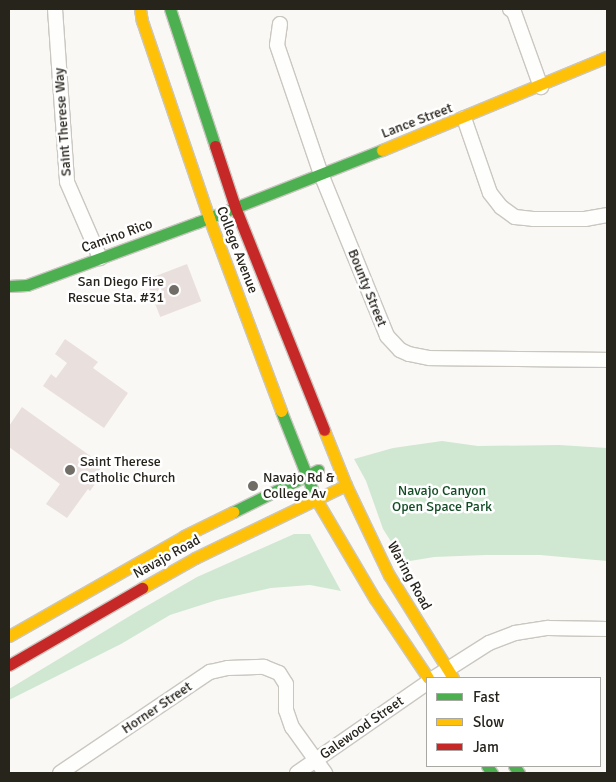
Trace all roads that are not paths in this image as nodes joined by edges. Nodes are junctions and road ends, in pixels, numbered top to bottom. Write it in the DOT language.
graph roads {
  1 [pos="55,9"];
  2 [pos="140,9"];
  3 [pos="170,9"];
  4 [pos="510,9"];
  5 [pos="280,24"];
  6 [pos="607,57"];
  7 [pos="540,87"];
  8 [pos="464,118"];
  9 [pos="321,174"];
  10 [pos="234,207"];
  11 [pos="607,215"];
  12 [pos="208,218"];
  13 [pos="100,258"];
  14 [pos="9,286"];
  15 [pos="607,360"];
  16 [pos="335,463"];
  17 [pos="305,476"];
  18 [pos="346,485"];
  19 [pos="316,499"];
  20 [pos="607,629"];
  21 [pos="9,636"];
  22 [pos="9,665"];
  23 [pos="450,674"];
  24 [pos="427,677"];
  25 [pos="426,684"];
  26 [pos="316,761"];
  27 [pos="60,773"];
  28 [pos="297,773"];
  29 [pos="325,773"];
  1 -- 13 [label="street, Saint Therese Way"];
  2 -- 12 [label="main road, College Avenue"];
  3 -- 10 [label="main road, College Avenue"];
  4 -- 7 [label="street"];
  5 -- 9 [label="street, Bounty Street"];
  6 -- 7 [label="main road, Lance Street"];
  7 -- 8 [label="main road, Lance Street"];
  8 -- 9 [label="main road, Lance Street"];
  8 -- 11 [label="street"];
  9 -- 10 [label="main road, Lance Street"];
  9 -- 15 [label="street, Bounty Street"];
  10 -- 12 [label="main road, Camino Rico"];
  10 -- 16 [label="main road, College Avenue"];
  12 -- 13 [label="main road, Camino Rico"];
  12 -- 17 [label="main road, College Avenue"];
  13 -- 14 [label="main road, Camino Rico"];
  16 -- 17 [label="main road, Navajo Road"];
  16 -- 18 [label="main road, College Avenue"];
  17 -- 19 [label="main road, College Avenue"];
  17 -- 21 [label="main road, Navajo Road"];
  18 -- 19 [label="main road, Navajo Road"];
  18 -- 23 [label="main road, Waring Road"];
  19 -- 22 [label="main road, Navajo Road"];
  19 -- 24 [label="main road"];
  20 -- 23 [label="street"];
  25 -- 26 [label="street, Galewood Street"];
  26 -- 27 [label="street, Horner Street"];
  26 -- 28 [label="street, Galewood Street"];
  26 -- 29 [label="street"];
}
